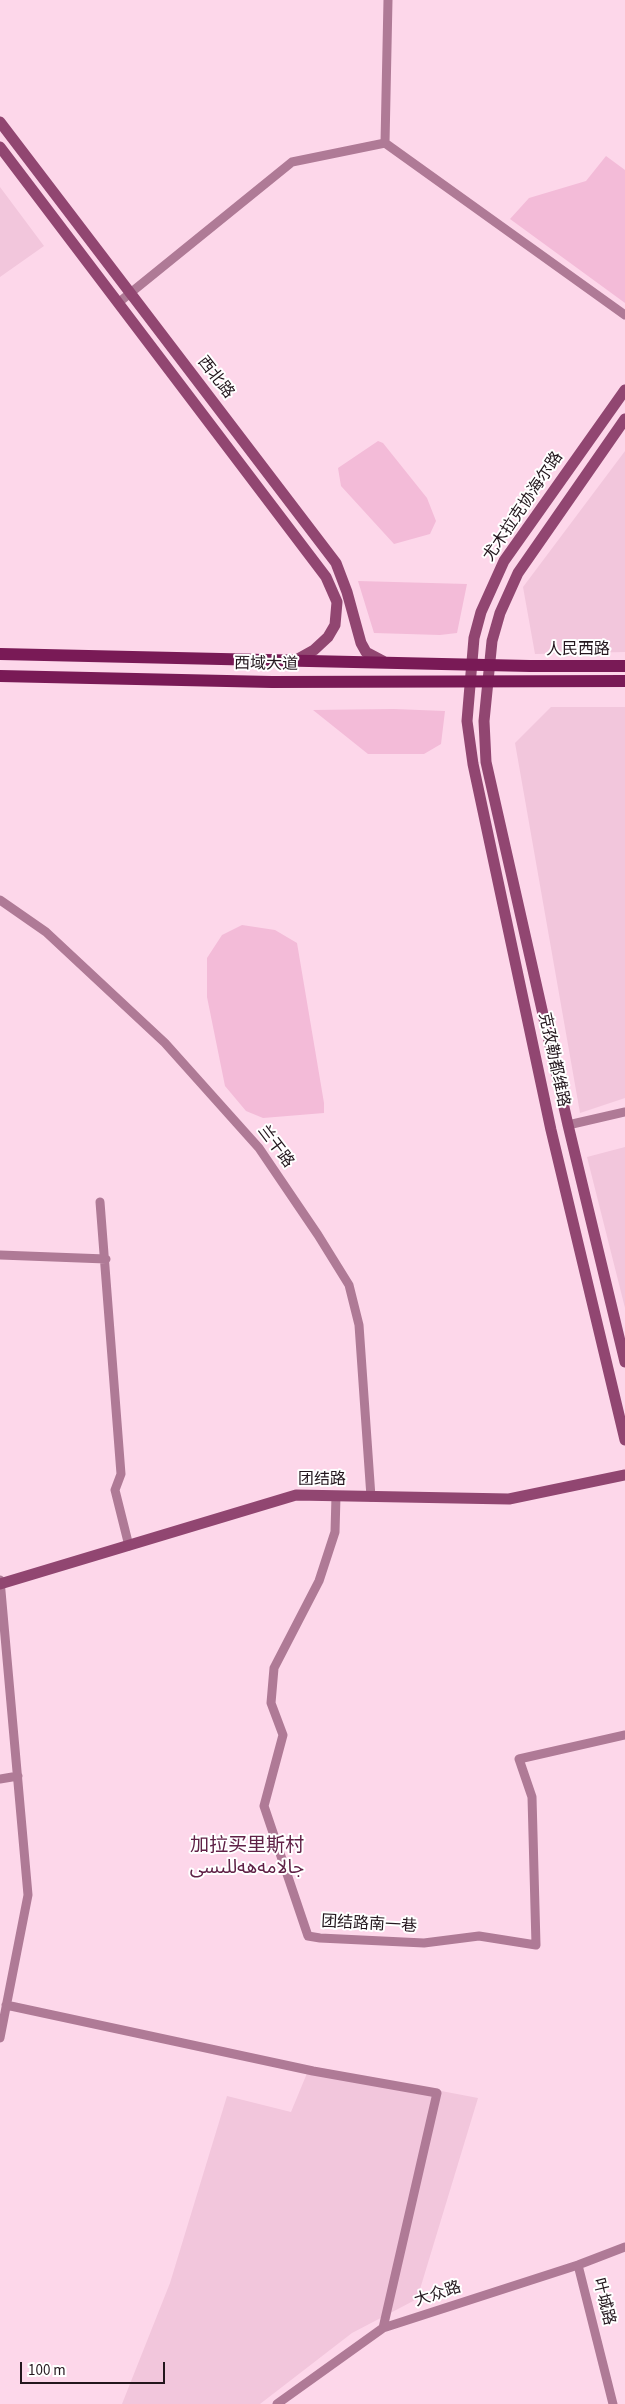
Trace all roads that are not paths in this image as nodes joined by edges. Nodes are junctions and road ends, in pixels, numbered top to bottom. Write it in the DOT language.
graph roads {
  1 [pos="388,0"];
  2 [pos="0,122"];
  3 [pos="385,143"];
  4 [pos="0,147"];
  5 [pos="129,294"];
  6 [pos="118,303"];
  7 [pos="625,315"];
  8 [pos="625,390"];
  9 [pos="625,419"];
  10 [pos="0,654"];
  11 [pos="296,660"];
  12 [pos="383,661"];
  13 [pos="470,664"];
  14 [pos="490,664"];
  15 [pos="530,666"];
  16 [pos="625,666"];
  17 [pos="0,676"];
  18 [pos="625,681"];
  19 [pos="469,683"];
  20 [pos="487,683"];
  21 [pos="531,683"];
  22 [pos="0,900"];
  23 [pos="625,1112"];
  24 [pos="568,1125"];
  25 [pos="100,1202"];
  26 [pos="0,1255"];
  27 [pos="106,1259"];
  28 [pos="625,1362"];
  29 [pos="625,1440"];
  30 [pos="625,1475"];
  31 [pos="336,1496"];
  32 [pos="371,1497"];
  33 [pos="129,1546"];
  34 [pos="1,1583"];
  35 [pos="625,1735"];
  36 [pos="18,1776"];
  37 [pos="0,1779"];
  38 [pos="0,1984"];
  39 [pos="10,1985"];
  40 [pos="6,2005"];
  41 [pos="0,2038"];
  42 [pos="625,2247"];
  43 [pos="578,2265"];
  44 [pos="383,2328"];
  45 [pos="277,2404"];
  46 [pos="613,2404"];
  1 -- 3 [label="street"];
  2 -- 5 [label="main road, 西北路"];
  3 -- 5 [label="street"];
  3 -- 7 [label="street"];
  4 -- 6 [label="main road, 西北路"];
  5 -- 6 [label="street"];
  5 -- 12 [label="main road, 西北路"];
  6 -- 11 [label="main road, 西北路"];
  8 -- 13 [label="main road, 尤木拉克协海尔路"];
  9 -- 14 [label="main road, 尤木拉克协海尔路"];
  10 -- 11 [label="main road, 西域大道"];
  11 -- 12 [label="main road, 西域大道"];
  12 -- 13 [label="main road, 西域大道"];
  13 -- 14 [label="main road, 西域大道"];
  13 -- 19 [label="main road, 尤木拉克协海尔路"];
  14 -- 15 [label="main road, 西域大道"];
  14 -- 20 [label="main road, 尤木拉克协海尔路"];
  15 -- 16 [label="main road, 人民西路"];
  17 -- 19 [label="main road, 西域大道"];
  18 -- 21 [label="main road, 人民西路"];
  19 -- 20 [label="main road, 西域大道"];
  19 -- 29 [label="main road, 克孜勒都维路"];
  20 -- 21 [label="main road, 西域大道"];
  20 -- 24 [label="main road, 克孜勒都维路"];
  22 -- 32 [label="street, 兰干路"];
  23 -- 24 [label="street"];
  24 -- 28 [label="main road, 克孜勒都维路"];
  25 -- 27 [label="street"];
  26 -- 27 [label="street"];
  27 -- 33 [label="street"];
  30 -- 32 [label="main road, 团结路"];
  31 -- 32 [label="main road, 团结路"];
  31 -- 33 [label="main road, 团结路"];
  31 -- 35 [label="street, 团结路南一巷"];
  33 -- 34 [label="main road, 团结路"];
  34 -- 36 [label="street"];
  36 -- 37 [label="street"];
  36 -- 39 [label="street"];
  38 -- 39 [label="street"];
  39 -- 40 [label="street"];
  40 -- 41 [label="street"];
  40 -- 44 [label="street"];
  42 -- 43 [label="street, 大众路"];
  43 -- 44 [label="street, 大众路"];
  43 -- 46 [label="street, 叶城路"];
  44 -- 45 [label="street, 大众路"];
}
